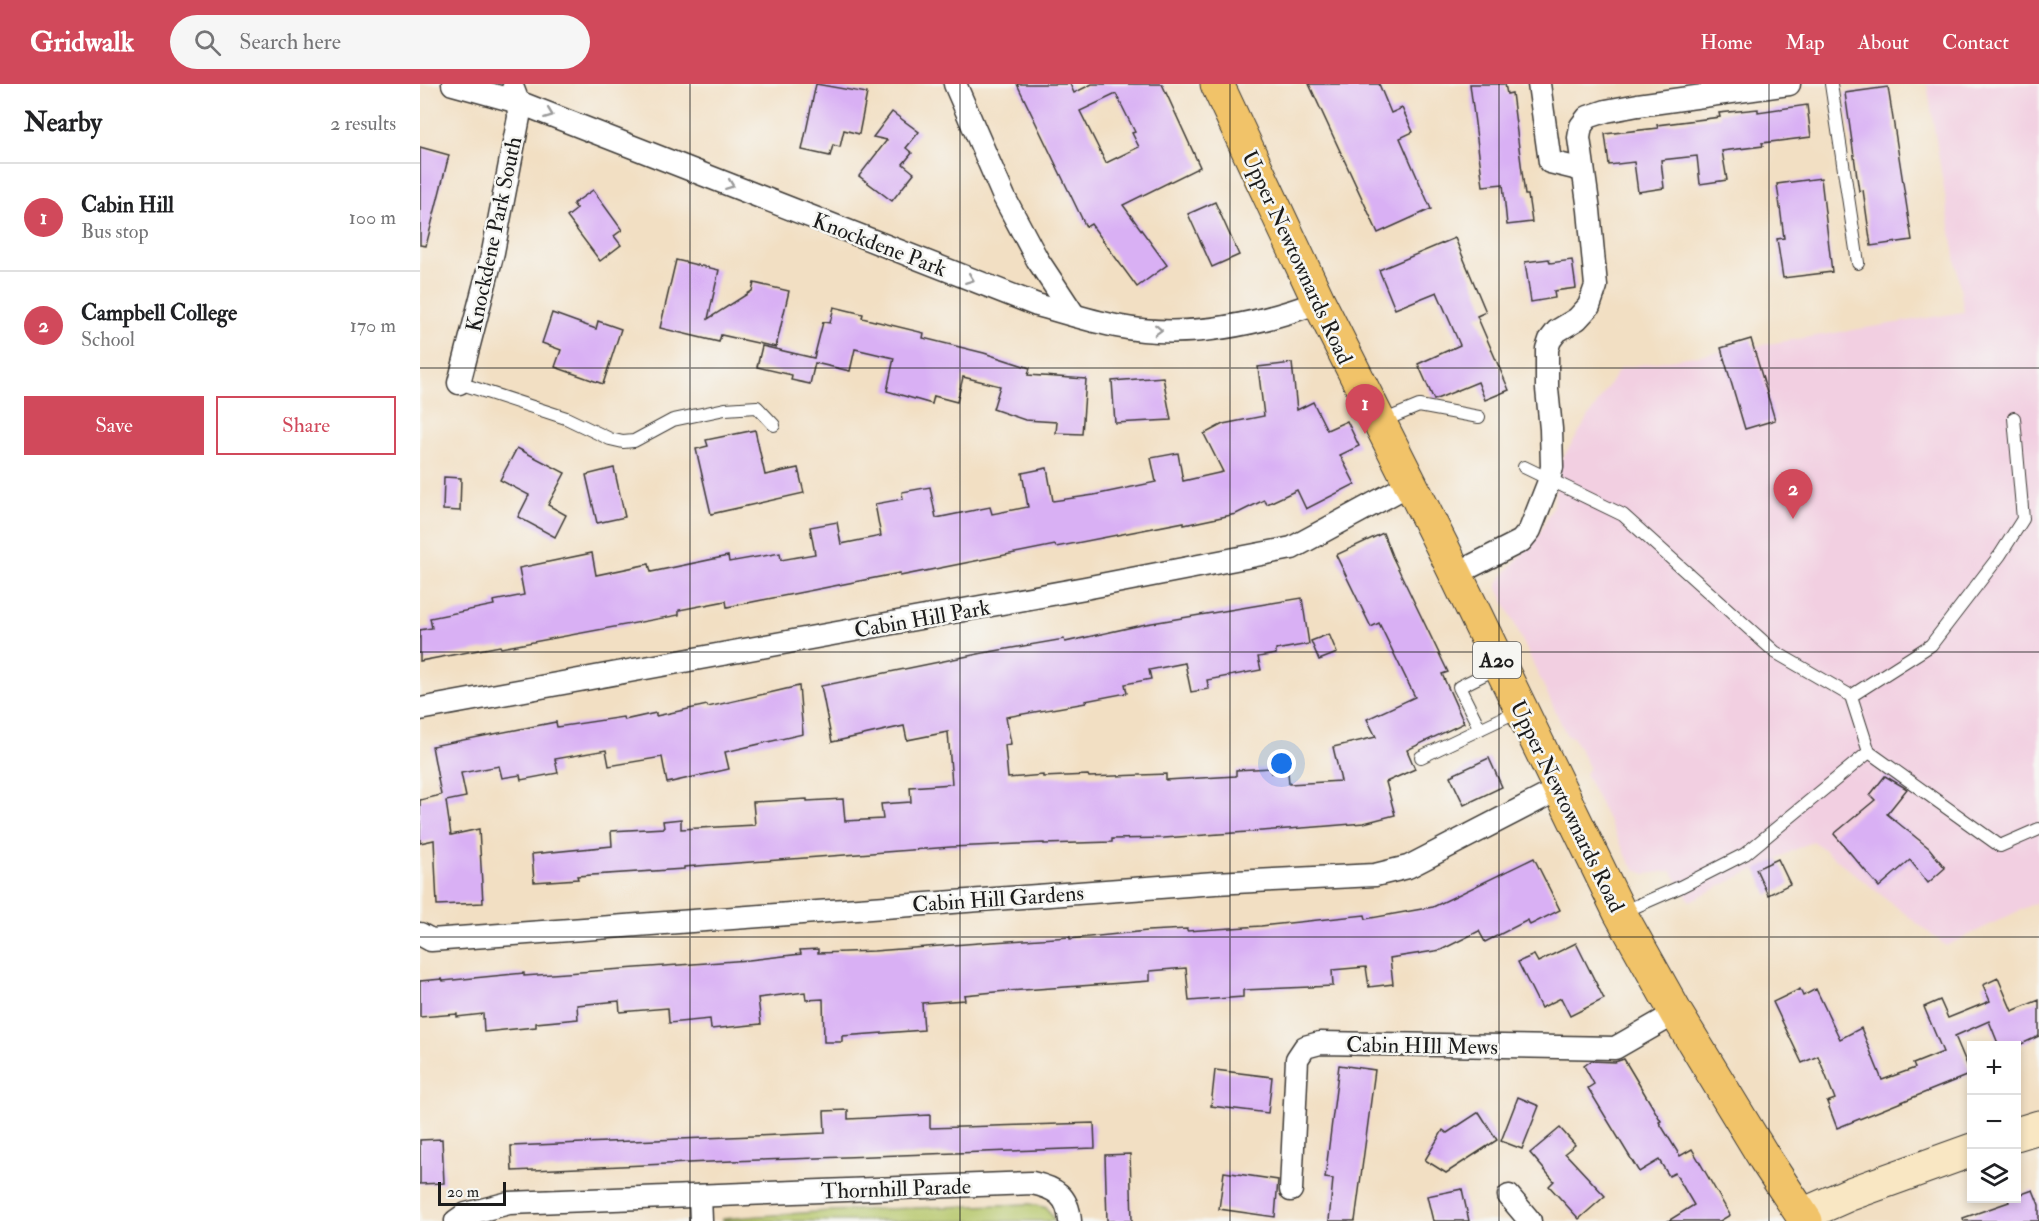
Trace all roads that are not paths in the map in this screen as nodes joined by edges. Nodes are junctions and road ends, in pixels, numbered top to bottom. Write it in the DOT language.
graph roads {
  1 [pos="453,84"];
  2 [pos="955,84"];
  3 [pos="1217,84"];
  4 [pos="1539,84"];
  5 [pos="1790,84"];
  6 [pos="1832,84"];
  7 [pos="515,93"];
  8 [pos="1583,170"];
  9 [pos="1858,264"];
  10 [pos="1319,302"];
  11 [pos="1074,315"];
  12 [pos="459,383"];
  13 [pos="1479,417"];
  14 [pos="2014,418"];
  15 [pos="1378,423"];
  16 [pos="774,425"];
  17 [pos="1524,467"];
  18 [pos="1549,479"];
  19 [pos="1410,484"];
  20 [pos="1456,574"];
  21 [pos="1500,667"];
  22 [pos="1851,696"];
  23 [pos="420,709"];
  24 [pos="1521,709"];
  25 [pos="1480,729"];
  26 [pos="1869,752"];
  27 [pos="1421,758"];
  28 [pos="1559,789"];
  29 [pos="2039,830"];
  30 [pos="1620,913"];
  31 [pos="420,934"];
  32 [pos="1676,1013"];
  33 [pos="2039,1127"];
  34 [pos="2021,1132"];
  35 [pos="1967,1151"];
  36 [pos="1291,1190"];
  37 [pos="700,1196"];
  38 [pos="1509,1196"];
  39 [pos="1800,1219"];
  40 [pos="456,1221"];
  41 [pos="701,1221"];
  42 [pos="1070,1221"];
  43 [pos="1530,1221"];
  1 -- 7 [label="street, Knockdene Park"];
  2 -- 11 [label="street"];
  3 -- 10 [label="highway, Upper Newtownards Road / A20"];
  4 -- 8 [label="street"];
  5 -- 8 [label="street"];
  6 -- 9 [label="lane"];
  7 -- 11 [label="street, Knockdene Park, one-way"];
  7 -- 12 [label="street, Knockdene Park South"];
  8 -- 18 [label="street"];
  11 -- 10 [label="street, Knockdene Park, one-way"];
  10 -- 15 [label="highway, Upper Newtownards Road / A20"];
  12 -- 16 [label="lane"];
  13 -- 15 [label="lane"];
  14 -- 22 [label="lane"];
  15 -- 19 [label="highway, Upper Newtownards Road / A20"];
  17 -- 18 [label="lane"];
  18 -- 20 [label="street"];
  18 -- 22 [label="lane"];
  19 -- 20 [label="highway, Upper Newtownards Road / A20"];
  19 -- 23 [label="street, Cabin Hill Park"];
  20 -- 21 [label="highway, Upper Newtownards Road / A20"];
  21 -- 24 [label="highway, Upper Newtownards Road / A20"];
  21 -- 25 [label="lane"];
  22 -- 26 [label="lane"];
  24 -- 25 [label="lane"];
  24 -- 28 [label="highway, Upper Newtownards Road / A20"];
  25 -- 27 [label="lane"];
  26 -- 29 [label="lane"];
  26 -- 30 [label="lane"];
  28 -- 30 [label="highway, Upper Newtownards Road / A20"];
  28 -- 31 [label="street, Cabin Hill Gardens"];
  30 -- 32 [label="highway, Upper Newtownards Road / A20"];
  32 -- 36 [label="street, Cabin HIll Mews"];
  32 -- 39 [label="highway, Upper Newtownards Road / A20"];
  33 -- 34 [label="street"];
  35 -- 39 [label="street"];
  37 -- 40 [label="street, Thornhill Parade"];
  37 -- 41 [label="street"];
  37 -- 42 [label="street, Thornhill Parade"];
  38 -- 43 [label="street"];
}
